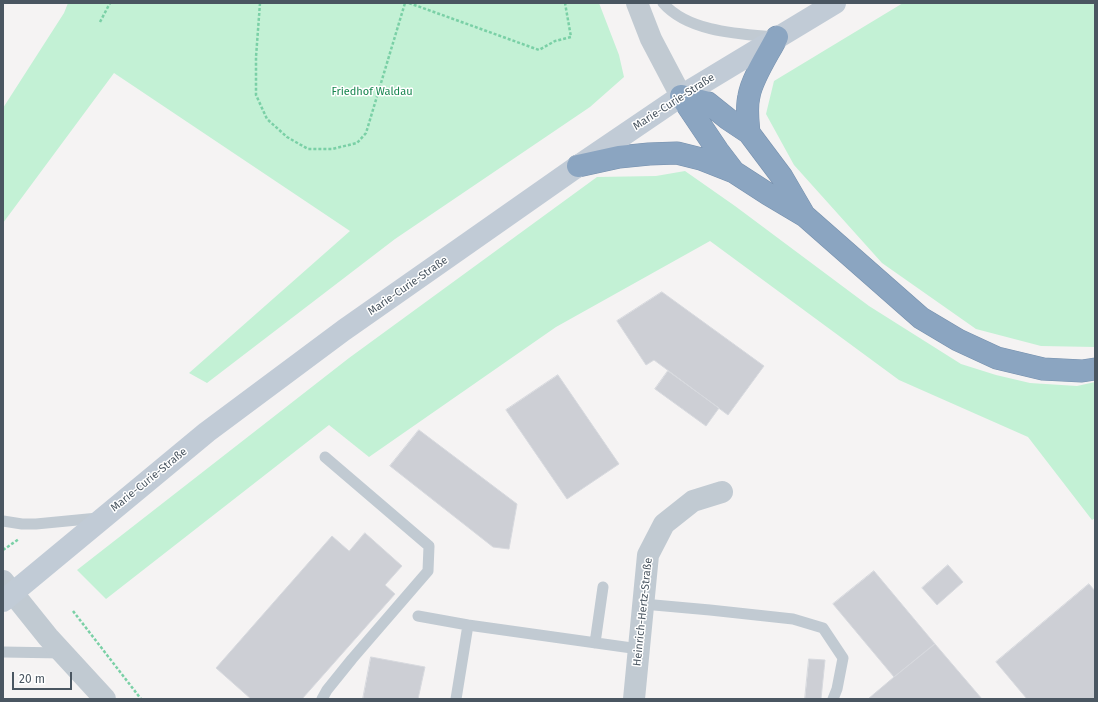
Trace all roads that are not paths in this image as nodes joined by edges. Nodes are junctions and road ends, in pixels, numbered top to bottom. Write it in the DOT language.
graph roads {
  1 [pos="637,3"];
  2 [pos="663,3"];
  3 [pos="835,3"];
  4 [pos="777,37"];
  5 [pos="681,96"];
  6 [pos="750,133"];
  7 [pos="578,166"];
  8 [pos="734,172"];
  9 [pos="804,216"];
  10 [pos="1095,369"];
  11 [pos="325,457"];
  12 [pos="722,492"];
  13 [pos="103,518"];
  14 [pos="3,521"];
  15 [pos="603,587"];
  16 [pos="6,591"];
  17 [pos="643,604"];
  18 [pos="418,616"];
  19 [pos="468,625"];
  20 [pos="595,643"];
  21 [pos="639,649"];
  22 [pos="3,652"];
  23 [pos="62,653"];
  24 [pos="105,699"];
  25 [pos="322,699"];
  26 [pos="456,699"];
  27 [pos="634,699"];
  28 [pos="832,699"];
  1 -- 5 [label="street"];
  2 -- 4 [label="lane"];
  3 -- 4 [label="main road, Marie-Curie-Straße"];
  4 -- 5 [label="main road, Marie-Curie-Straße"];
  4 -- 6 [label="highway"];
  5 -- 6 [label="highway"];
  5 -- 7 [label="main road, Marie-Curie-Straße"];
  5 -- 8 [label="highway"];
  6 -- 9 [label="highway"];
  7 -- 8 [label="highway"];
  7 -- 13 [label="main road, Marie-Curie-Straße"];
  8 -- 9 [label="highway"];
  9 -- 10 [label="highway"];
  11 -- 25 [label="lane"];
  12 -- 17 [label="street, Heinrich-Hertz-Straße"];
  13 -- 14 [label="lane"];
  13 -- 16 [label="main road, Marie-Curie-Straße"];
  15 -- 20 [label="lane"];
  16 -- 23 [label="street"];
  17 -- 21 [label="street, Heinrich-Hertz-Straße"];
  17 -- 28 [label="lane"];
  18 -- 19 [label="lane"];
  19 -- 20 [label="lane"];
  19 -- 26 [label="lane"];
  20 -- 21 [label="lane"];
  21 -- 27 [label="street, Heinrich-Hertz-Straße"];
  22 -- 23 [label="lane"];
  23 -- 24 [label="street"];
}
